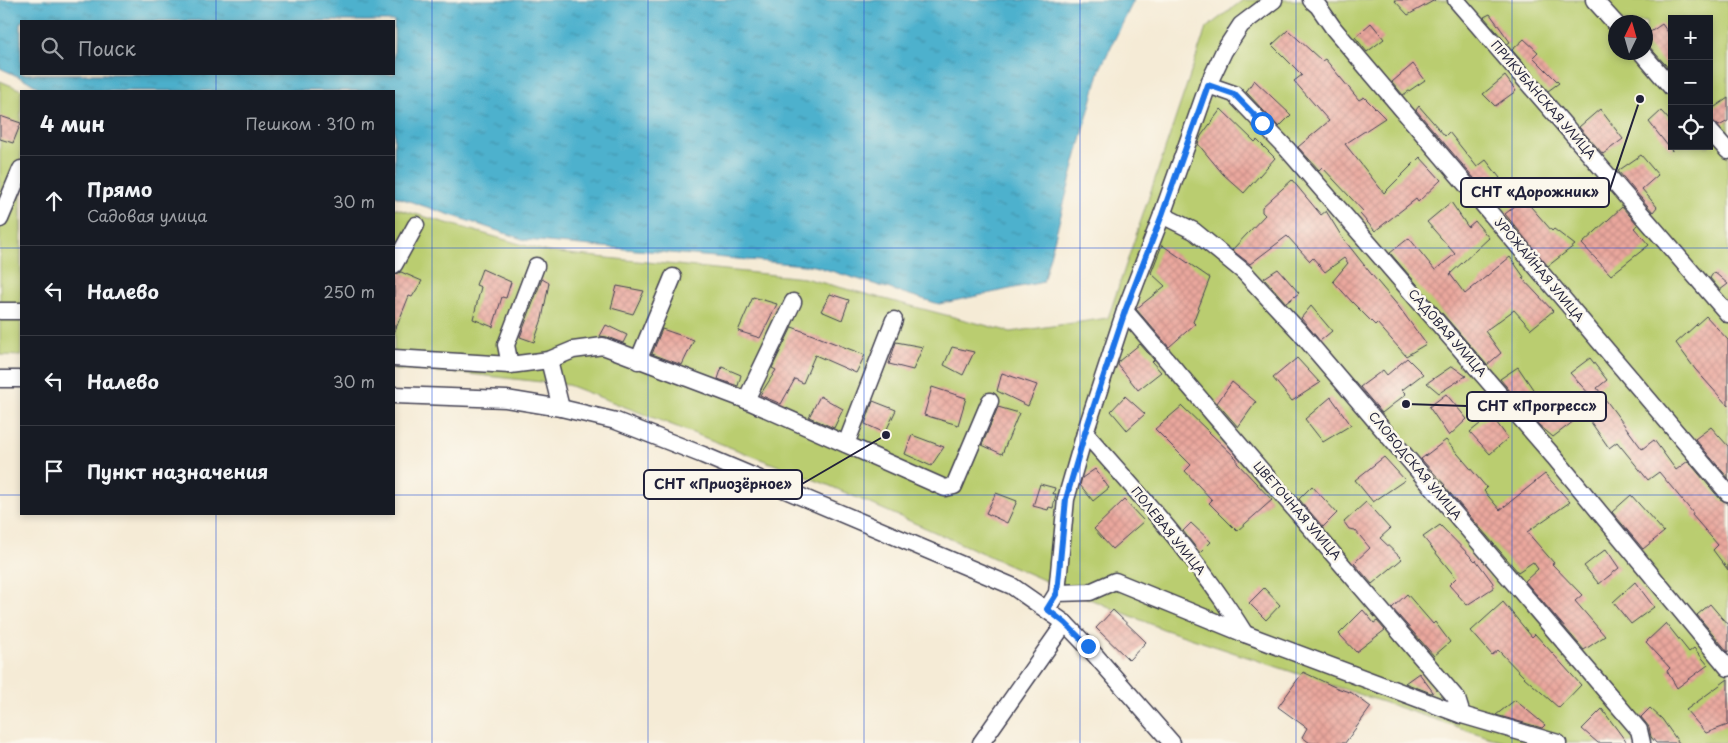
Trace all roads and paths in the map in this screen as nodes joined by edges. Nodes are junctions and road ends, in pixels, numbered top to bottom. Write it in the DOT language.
graph roads {
  1 [pos="1274,0"];
  2 [pos="1311,0"];
  3 [pos="1456,0"];
  4 [pos="1594,0"];
  5 [pos="1608,15"];
  6 [pos="1647,60"];
  7 [pos="1668,84"];
  8 [pos="1208,85"];
  9 [pos="1713,134"];
  10 [pos="1728,151"];
  11 [pos="20,171"];
  12 [pos="1162,215"];
  13 [pos="0,219"];
  14 [pos="416,225"];
  15 [pos="395,263"];
  16 [pos="536,266"];
  17 [pos="673,277"];
  18 [pos="793,302"];
  19 [pos="0,311"];
  20 [pos="20,311"];
  21 [pos="1125,311"];
  22 [pos="1728,314"];
  23 [pos="894,320"];
  24 [pos="395,358"];
  25 [pos="549,360"];
  26 [pos="638,361"];
  27 [pos="510,365"];
  28 [pos="0,378"];
  29 [pos="20,379"];
  30 [pos="395,395"];
  31 [pos="746,400"];
  32 [pos="990,401"];
  33 [pos="561,408"];
  34 [pos="1085,433"];
  35 [pos="846,444"];
  36 [pos="1728,493"];
  37 [pos="1057,593"];
  38 [pos="1047,609"];
  39 [pos="1065,623"];
  40 [pos="1246,634"];
  41 [pos="1728,668"];
  42 [pos="1462,715"];
  43 [pos="981,743"];
  44 [pos="1172,743"];
  45 [pos="1558,743"];
  46 [pos="1642,743"];
  1 -- 8 [label="street"];
  2 -- 36 [label="street, УРОЖАЙНАЯ УЛИЦА"];
  3 -- 22 [label="street, ПРИКУБАНСКАЯ УЛИЦА"];
  4 -- 5 [label="street"];
  6 -- 7 [label="street"];
  8 -- 12 [label="street"];
  8 -- 41 [label="street, САДОВАЯ УЛИЦА"];
  9 -- 10 [label="street"];
  11 -- 13 [label="street"];
  12 -- 21 [label="street"];
  12 -- 46 [label="street, СЛОБОДСКАЯ УЛИЦА"];
  14 -- 15 [label="street"];
  16 -- 27 [label="street"];
  17 -- 26 [label="street"];
  18 -- 31 [label="street"];
  19 -- 20 [label="street"];
  21 -- 34 [label="street"];
  21 -- 42 [label="street, ЦВЕТОЧНАЯ УЛИЦА"];
  23 -- 35 [label="street"];
  24 -- 27 [label="street"];
  25 -- 26 [label="street"];
  25 -- 27 [label="street"];
  25 -- 33 [label="street"];
  26 -- 31 [label="street"];
  28 -- 29 [label="street"];
  30 -- 33 [label="street"];
  31 -- 35 [label="street"];
  32 -- 35 [label="street"];
  33 -- 38 [label="street"];
  34 -- 37 [label="street"];
  34 -- 40 [label="street, ПОЛЕВАЯ УЛИЦА"];
  37 -- 38 [label="street"];
  37 -- 40 [label="street"];
  38 -- 39 [label="street"];
  39 -- 43 [label="street"];
  39 -- 44 [label="street"];
  40 -- 42 [label="street"];
  42 -- 45 [label="street"];
}
